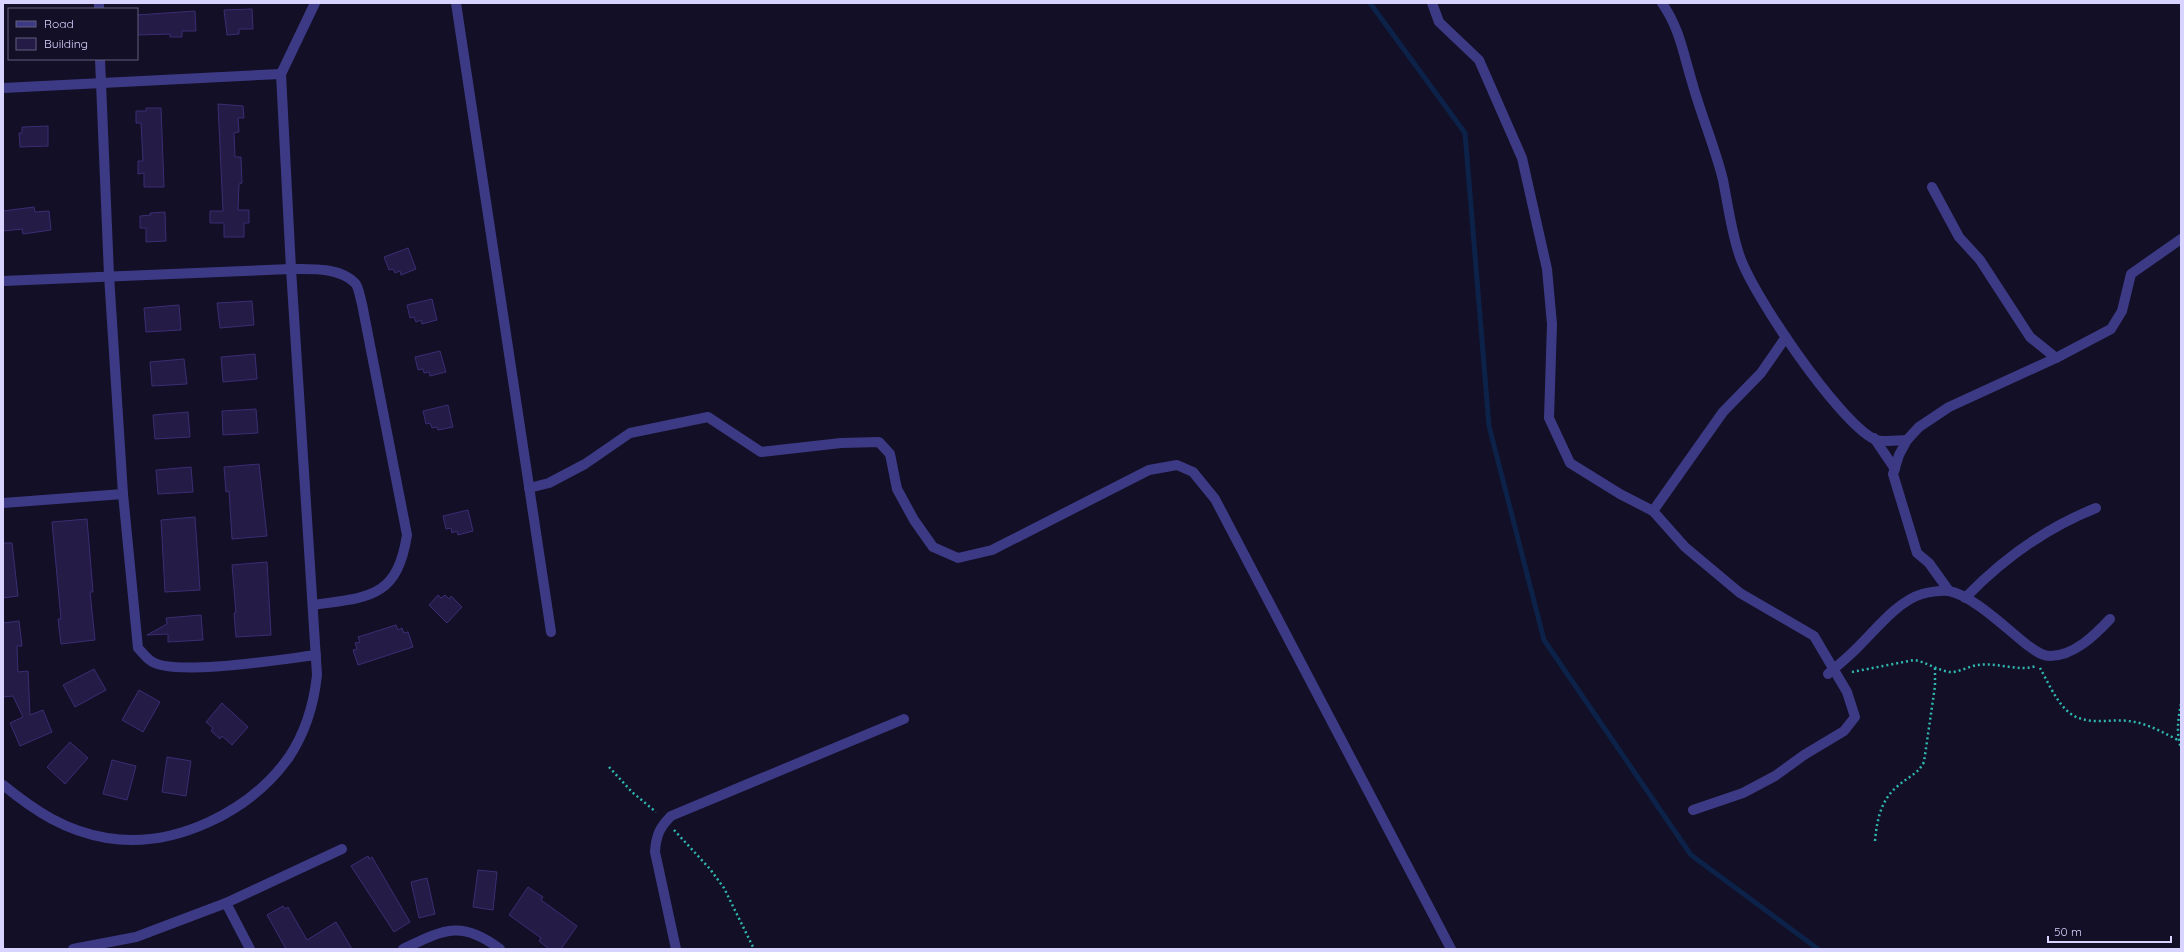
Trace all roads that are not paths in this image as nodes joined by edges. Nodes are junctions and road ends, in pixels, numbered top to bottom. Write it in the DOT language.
graph roads {
  1 [pos="316,3"];
  2 [pos="456,3"];
  3 [pos="1432,3"];
  4 [pos="1662,3"];
  5 [pos="100,60"];
  6 [pos="281,74"];
  7 [pos="101,84"];
  8 [pos="3,88"];
  9 [pos="1932,187"];
  10 [pos="2181,239"];
  11 [pos="290,269"];
  12 [pos="109,275"];
  13 [pos="3,281"];
  14 [pos="1786,337"];
  15 [pos="2056,358"];
  16 [pos="1874,438"];
  17 [pos="1907,440"];
  18 [pos="1895,469"];
  19 [pos="529,488"];
  20 [pos="123,494"];
  21 [pos="3,503"];
  22 [pos="2096,508"];
  23 [pos="1653,511"];
  24 [pos="1949,591"];
  25 [pos="1965,598"];
  26 [pos="313,605"];
  27 [pos="2110,619"];
  28 [pos="551,632"];
  29 [pos="316,655"];
  30 [pos="1831,671"];
  31 [pos="904,719"];
  32 [pos="3,784"];
  33 [pos="1693,810"];
  34 [pos="342,849"];
  35 [pos="226,903"];
  36 [pos="73,949"];
  37 [pos="250,949"];
  38 [pos="403,949"];
  39 [pos="500,949"];
  40 [pos="676,949"];
  41 [pos="1451,949"];
  1 -- 6 [label="street"];
  2 -- 19 [label="street"];
  3 -- 23 [label="street"];
  4 -- 14 [label="street"];
  5 -- 7 [label="street"];
  6 -- 7 [label="street"];
  6 -- 11 [label="street"];
  7 -- 8 [label="street"];
  7 -- 12 [label="street"];
  9 -- 15 [label="street"];
  10 -- 15 [label="street"];
  11 -- 12 [label="street"];
  11 -- 26 [label="street"];
  11 -- 26 [label="street"];
  12 -- 13 [label="street"];
  12 -- 20 [label="street"];
  14 -- 16 [label="street"];
  14 -- 23 [label="street"];
  15 -- 17 [label="street"];
  16 -- 17 [label="street"];
  16 -- 18 [label="street"];
  17 -- 18 [label="street"];
  18 -- 24 [label="street"];
  19 -- 28 [label="street"];
  19 -- 41 [label="street"];
  20 -- 21 [label="street"];
  20 -- 29 [label="street"];
  22 -- 25 [label="street"];
  23 -- 30 [label="street"];
  24 -- 25 [label="street"];
  24 -- 30 [label="street"];
  25 -- 27 [label="street"];
  26 -- 29 [label="street"];
  29 -- 32 [label="street"];
  30 -- 33 [label="street"];
  31 -- 40 [label="street"];
  34 -- 35 [label="street"];
  35 -- 36 [label="street"];
  35 -- 37 [label="street"];
  38 -- 39 [label="street"];
}
